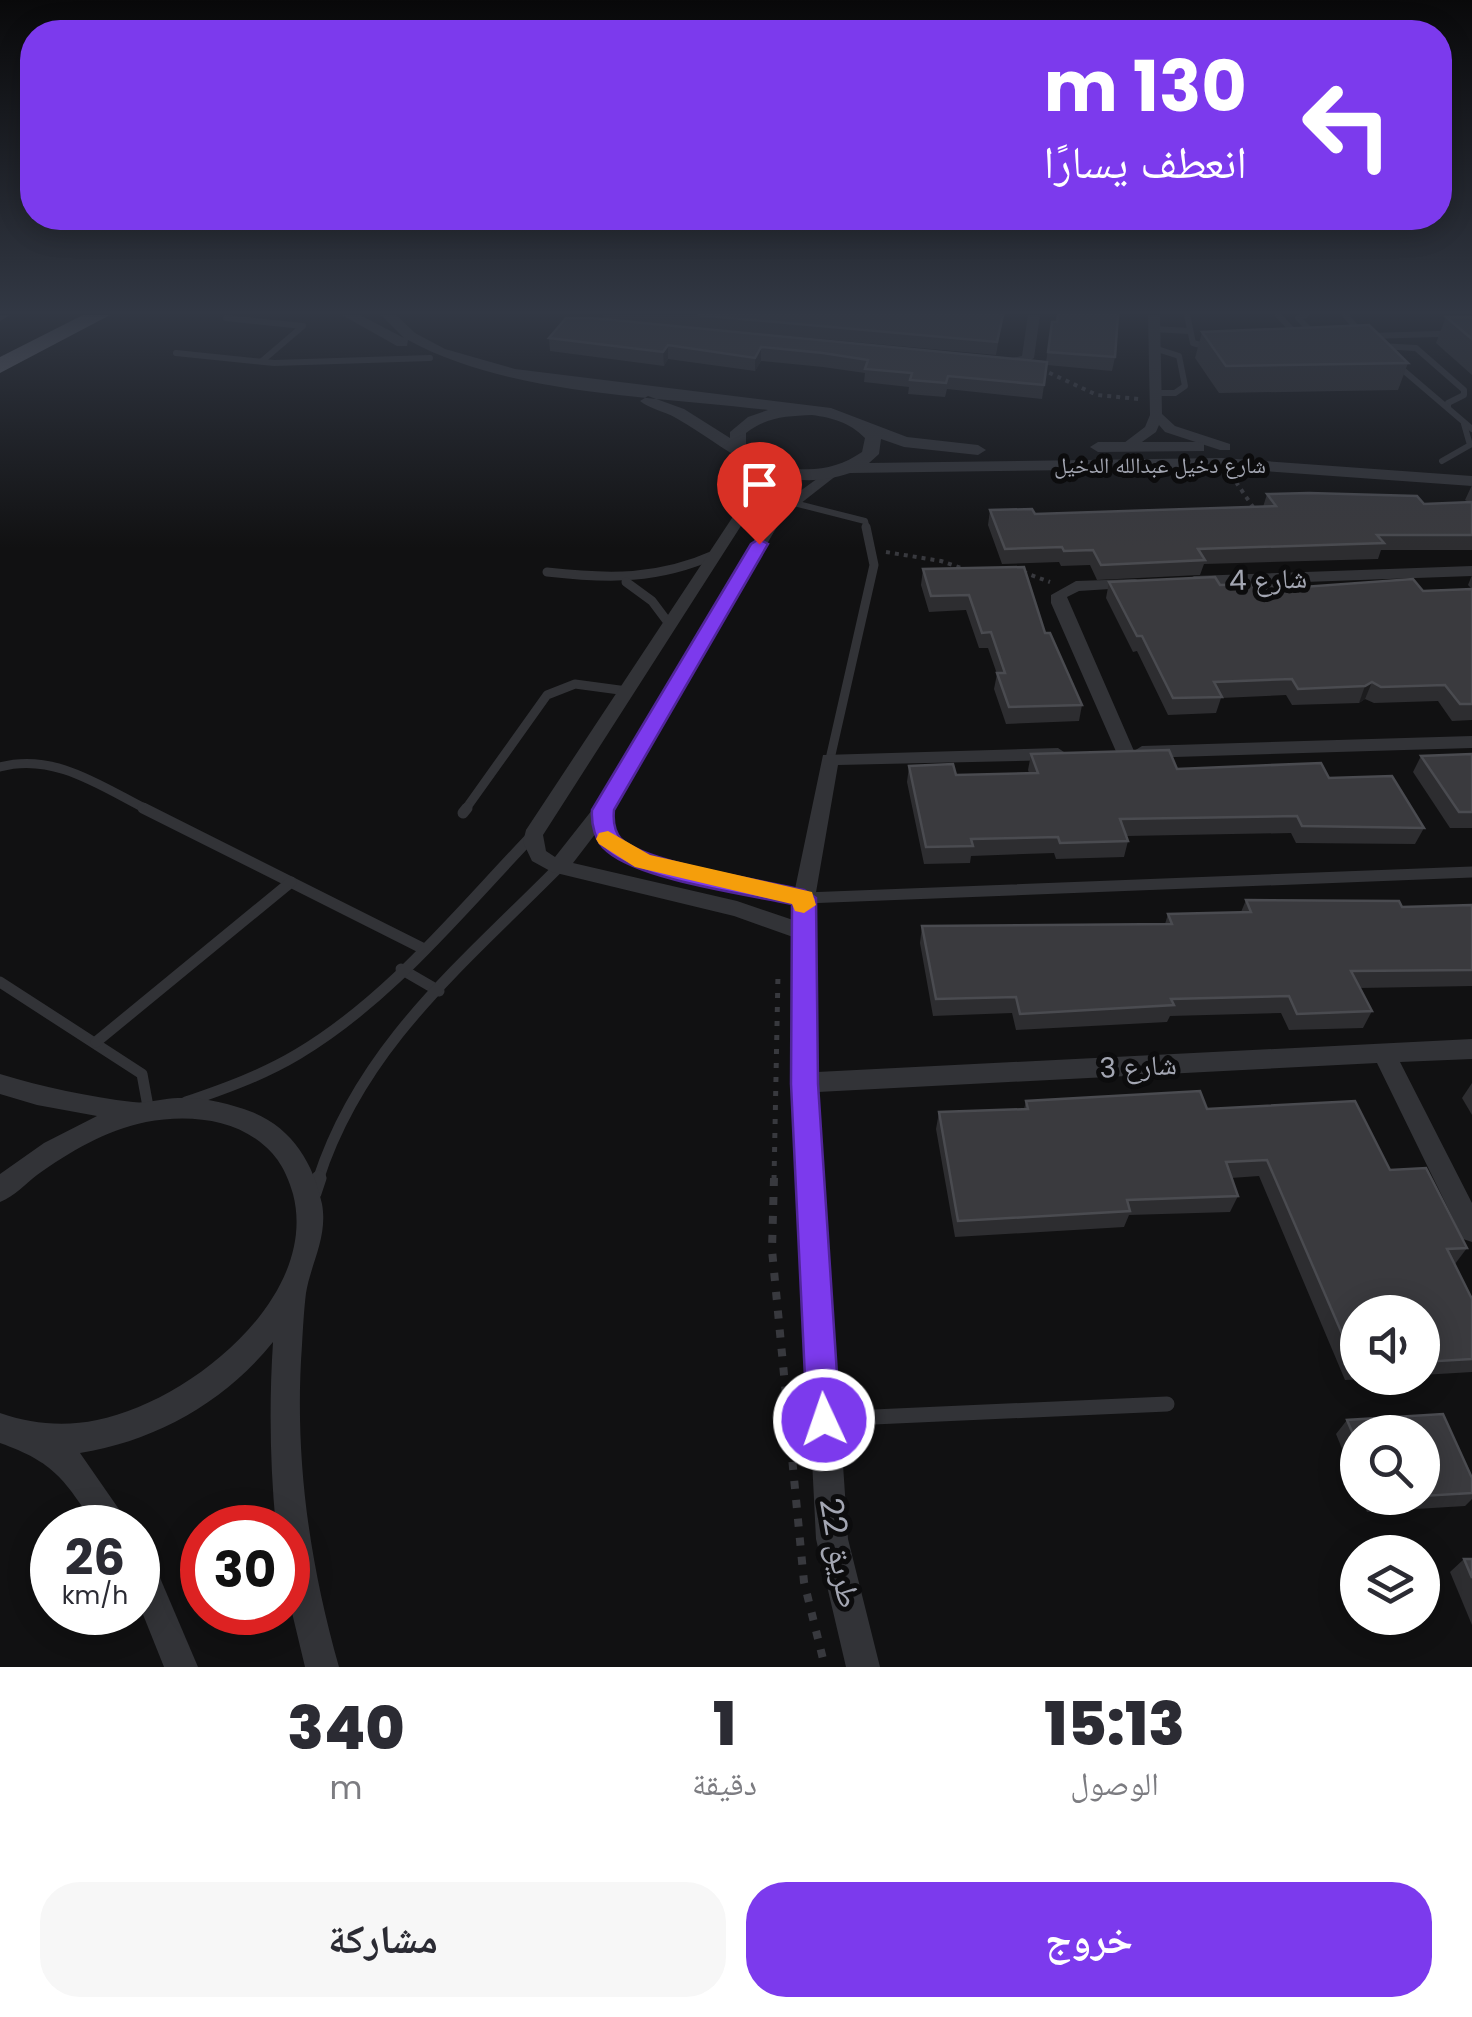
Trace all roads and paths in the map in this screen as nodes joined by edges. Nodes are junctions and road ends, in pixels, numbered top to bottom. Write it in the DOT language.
graph roads {
  1 [pos="583,393"];
  2 [pos="674,393"];
  3 [pos="1093,393"];
  4 [pos="1155,393"];
  5 [pos="1175,393"];
  6 [pos="1430,393"];
  7 [pos="1464,393"];
  8 [pos="1155,403"];
  9 [pos="1448,408"];
  10 [pos="812,411"];
  11 [pos="1461,419"];
  12 [pos="864,426"];
  13 [pos="1472,428"];
  14 [pos="1127,446"];
  15 [pos="1223,455"];
  16 [pos="744,456"];
  17 [pos="1442,461"];
  18 [pos="1472,464"];
  19 [pos="839,470"];
  20 [pos="1472,480"];
  21 [pos="790,502"];
  22 [pos="1263,520"];
  23 [pos="873,550"];
  24 [pos="716,554"];
  25 [pos="1472,570"];
  26 [pos="548,572"];
  27 [pos="1009,572"];
  28 [pos="975,573"];
  29 [pos="626,582"];
  30 [pos="1167,582"];
  31 [pos="1148,583"];
  32 [pos="1065,590"];
  33 [pos="670,625"];
  34 [pos="627,690"];
  35 [pos="1472,742"];
  36 [pos="1105,753"];
  37 [pos="830,760"];
  38 [pos="0,767"];
  39 [pos="603,810"];
  40 [pos="463,814"];
  41 [pos="533,835"];
  42 [pos="559,866"];
  43 [pos="1472,872"];
  44 [pos="291,882"];
  45 [pos="804,898"];
  46 [pos="803,932"];
  47 [pos="422,948"];
  48 [pos="780,958"];
  49 [pos="401,968"];
  50 [pos="0,982"];
  51 [pos="439,991"];
  52 [pos="96,1042"];
  53 [pos="1472,1049"];
  54 [pos="1384,1054"];
  55 [pos="0,1084"];
  56 [pos="804,1084"];
  57 [pos="150,1112"];
  58 [pos="0,1190"];
  59 [pos="309,1208"];
  60 [pos="1472,1230"];
  61 [pos="295,1282"];
  62 [pos="1167,1404"];
  63 [pos="824,1420"];
  64 [pos="10,1432"];
  65 [pos="100,1505"];
  66 [pos="160,1617"];
  67 [pos="181,1667"];
  68 [pos="322,1667"];
  69 [pos="824,1667"];
  70 [pos="863,1667"];
  1 -- 16 [label="street"];
  2 -- 10 [label="street"];
  3 -- 8 [label="path"];
  4 -- 8 [label="street"];
  5 -- 8 [label="lane"];
  6 -- 9 [label="lane"];
  7 -- 9 [label="lane"];
  8 -- 14 [label="street"];
  8 -- 15 [label="street"];
  9 -- 11 [label="lane"];
  10 -- 12 [label="street, شارع دخيل عبدالله الدخيل"];
  10 -- 16 [label="street"];
  11 -- 13 [label="lane"];
  11 -- 17 [label="lane"];
  12 -- 14 [label="street, شارع دخيل عبدالله الدخيل"];
  12 -- 19 [label="street"];
  14 -- 15 [label="street, شارع دخيل عبدالله الدخيل"];
  15 -- 17 [label="street, شارع دخيل عبدالله الدخيل"];
  15 -- 19 [label="street, شارع دخيل عبدالله الدخيل"];
  15 -- 20 [label="street, شارع دخيل عبدالله الدخيل"];
  15 -- 22 [label="path"];
  16 -- 19 [label="street, شارع دخيل عبدالله الدخيل"];
  16 -- 24 [label="street"];
  17 -- 18 [label="street, شارع دخيل عبدالله الدخيل"];
  19 -- 21 [label="street"];
  21 -- 23 [label="lane"];
  21 -- 39 [label="street"];
  23 -- 28 [label="path"];
  23 -- 37 [label="lane"];
  24 -- 29 [label="lane"];
  24 -- 33 [label="street"];
  25 -- 30 [label="street, شارع 4"];
  26 -- 29 [label="lane"];
  27 -- 32 [label="path"];
  29 -- 33 [label="lane"];
  31 -- 32 [label="street"];
  32 -- 36 [label="street"];
  33 -- 34 [label="street"];
  34 -- 40 [label="lane"];
  34 -- 41 [label="street"];
  35 -- 36 [label="street"];
  36 -- 37 [label="street"];
  37 -- 45 [label="street, طريق 22"];
  38 -- 44 [label="lane"];
  39 -- 42 [label="street"];
  39 -- 45 [label="street"];
  41 -- 42 [label="street"];
  41 -- 47 [label="lane"];
  42 -- 46 [label="street"];
  42 -- 51 [label="lane"];
  43 -- 45 [label="lane"];
  44 -- 47 [label="lane"];
  44 -- 52 [label="lane"];
  45 -- 46 [label="street, طريق 22"];
  46 -- 56 [label="street, طريق 22"];
  47 -- 49 [label="lane"];
  48 -- 69 [label="path"];
  49 -- 51 [label="lane"];
  49 -- 57 [label="lane"];
  50 -- 52 [label="lane"];
  51 -- 59 [label="lane"];
  52 -- 57 [label="lane"];
  53 -- 54 [label="street, شارع 3"];
  54 -- 56 [label="street, شارع 3"];
  54 -- 60 [label="street"];
  55 -- 57 [label="street"];
  56 -- 63 [label="street, طريق 22"];
  57 -- 58 [label="street"];
  57 -- 59 [label="street"];
  59 -- 61 [label="street"];
  61 -- 64 [label="street"];
  61 -- 68 [label="street"];
  62 -- 63 [label="lane"];
  63 -- 70 [label="street, طريق 22"];
  64 -- 65 [label="street"];
  66 -- 67 [label="street"];
}
